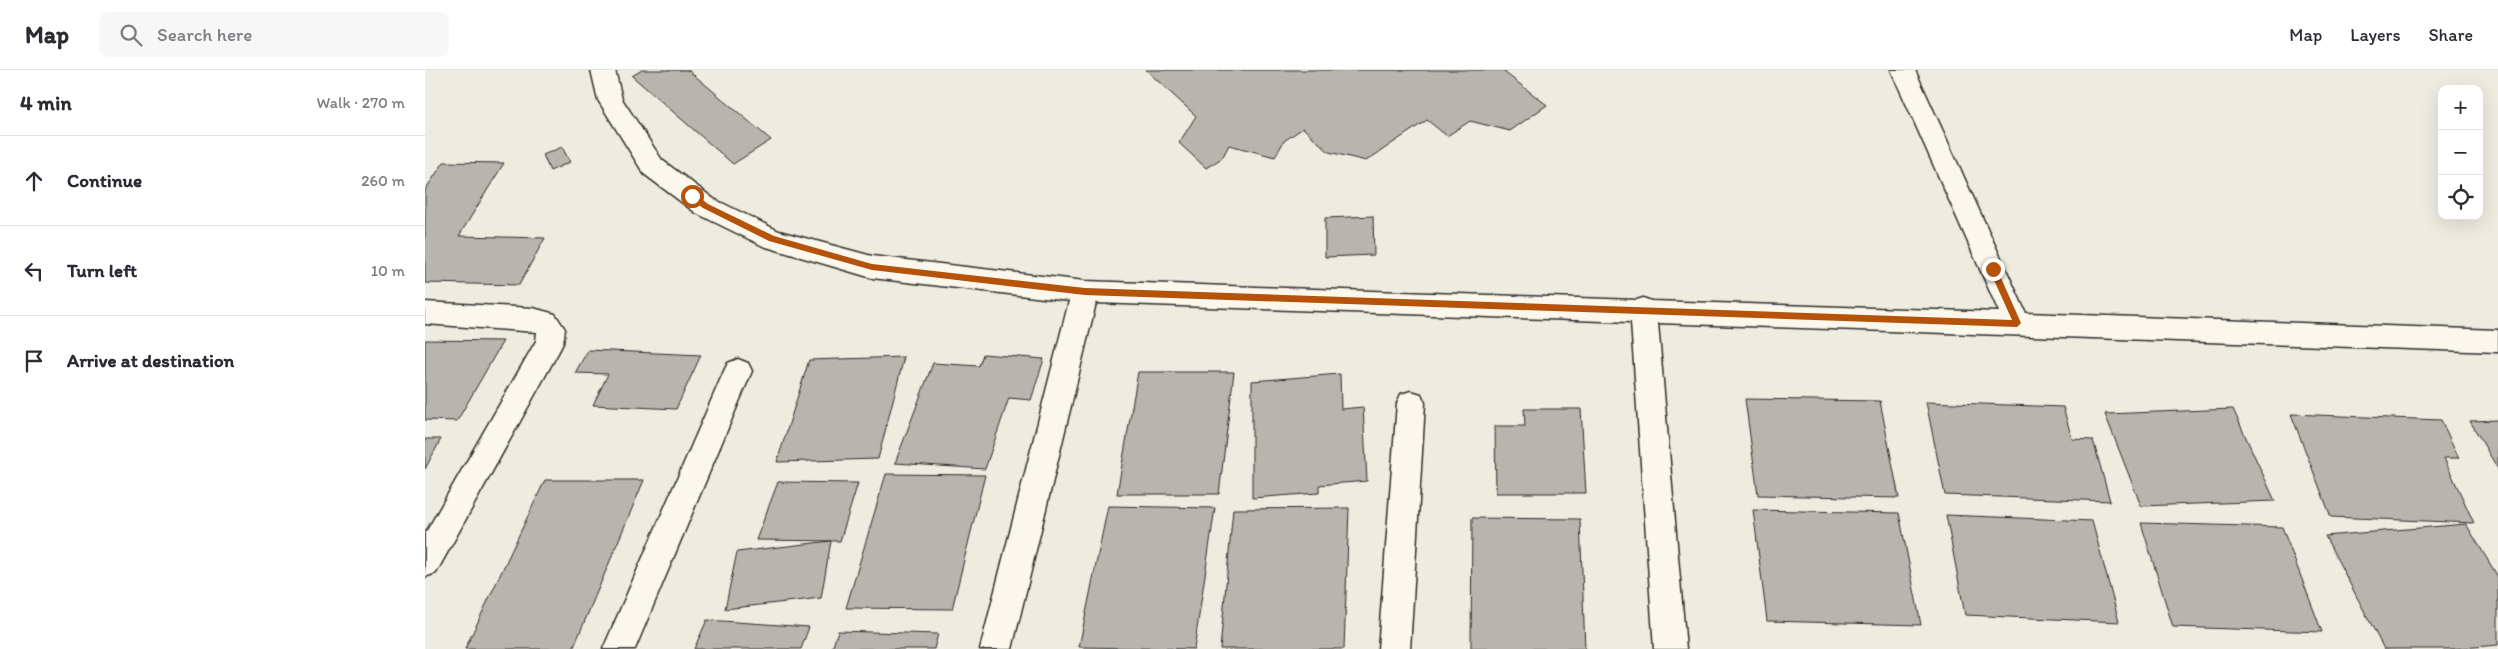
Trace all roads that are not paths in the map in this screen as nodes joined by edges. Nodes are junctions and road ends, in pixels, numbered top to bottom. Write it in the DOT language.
graph roads {
  1 [pos="603,70"];
  2 [pos="1903,70"];
  3 [pos="1085,292"];
  4 [pos="1643,310"];
  5 [pos="425,313"];
  6 [pos="2017,323"];
  7 [pos="2498,341"];
  8 [pos="738,371"];
  9 [pos="1411,403"];
  10 [pos="425,563"];
  11 [pos="619,649"];
  12 [pos="996,649"];
  13 [pos="1394,649"];
  14 [pos="1670,649"];
  1 -- 3 [label="street"];
  2 -- 6 [label="street"];
  3 -- 4 [label="street"];
  3 -- 12 [label="street"];
  4 -- 6 [label="street"];
  4 -- 14 [label="street"];
  5 -- 10 [label="street"];
  6 -- 7 [label="street"];
  8 -- 11 [label="street"];
  9 -- 13 [label="street"];
}
